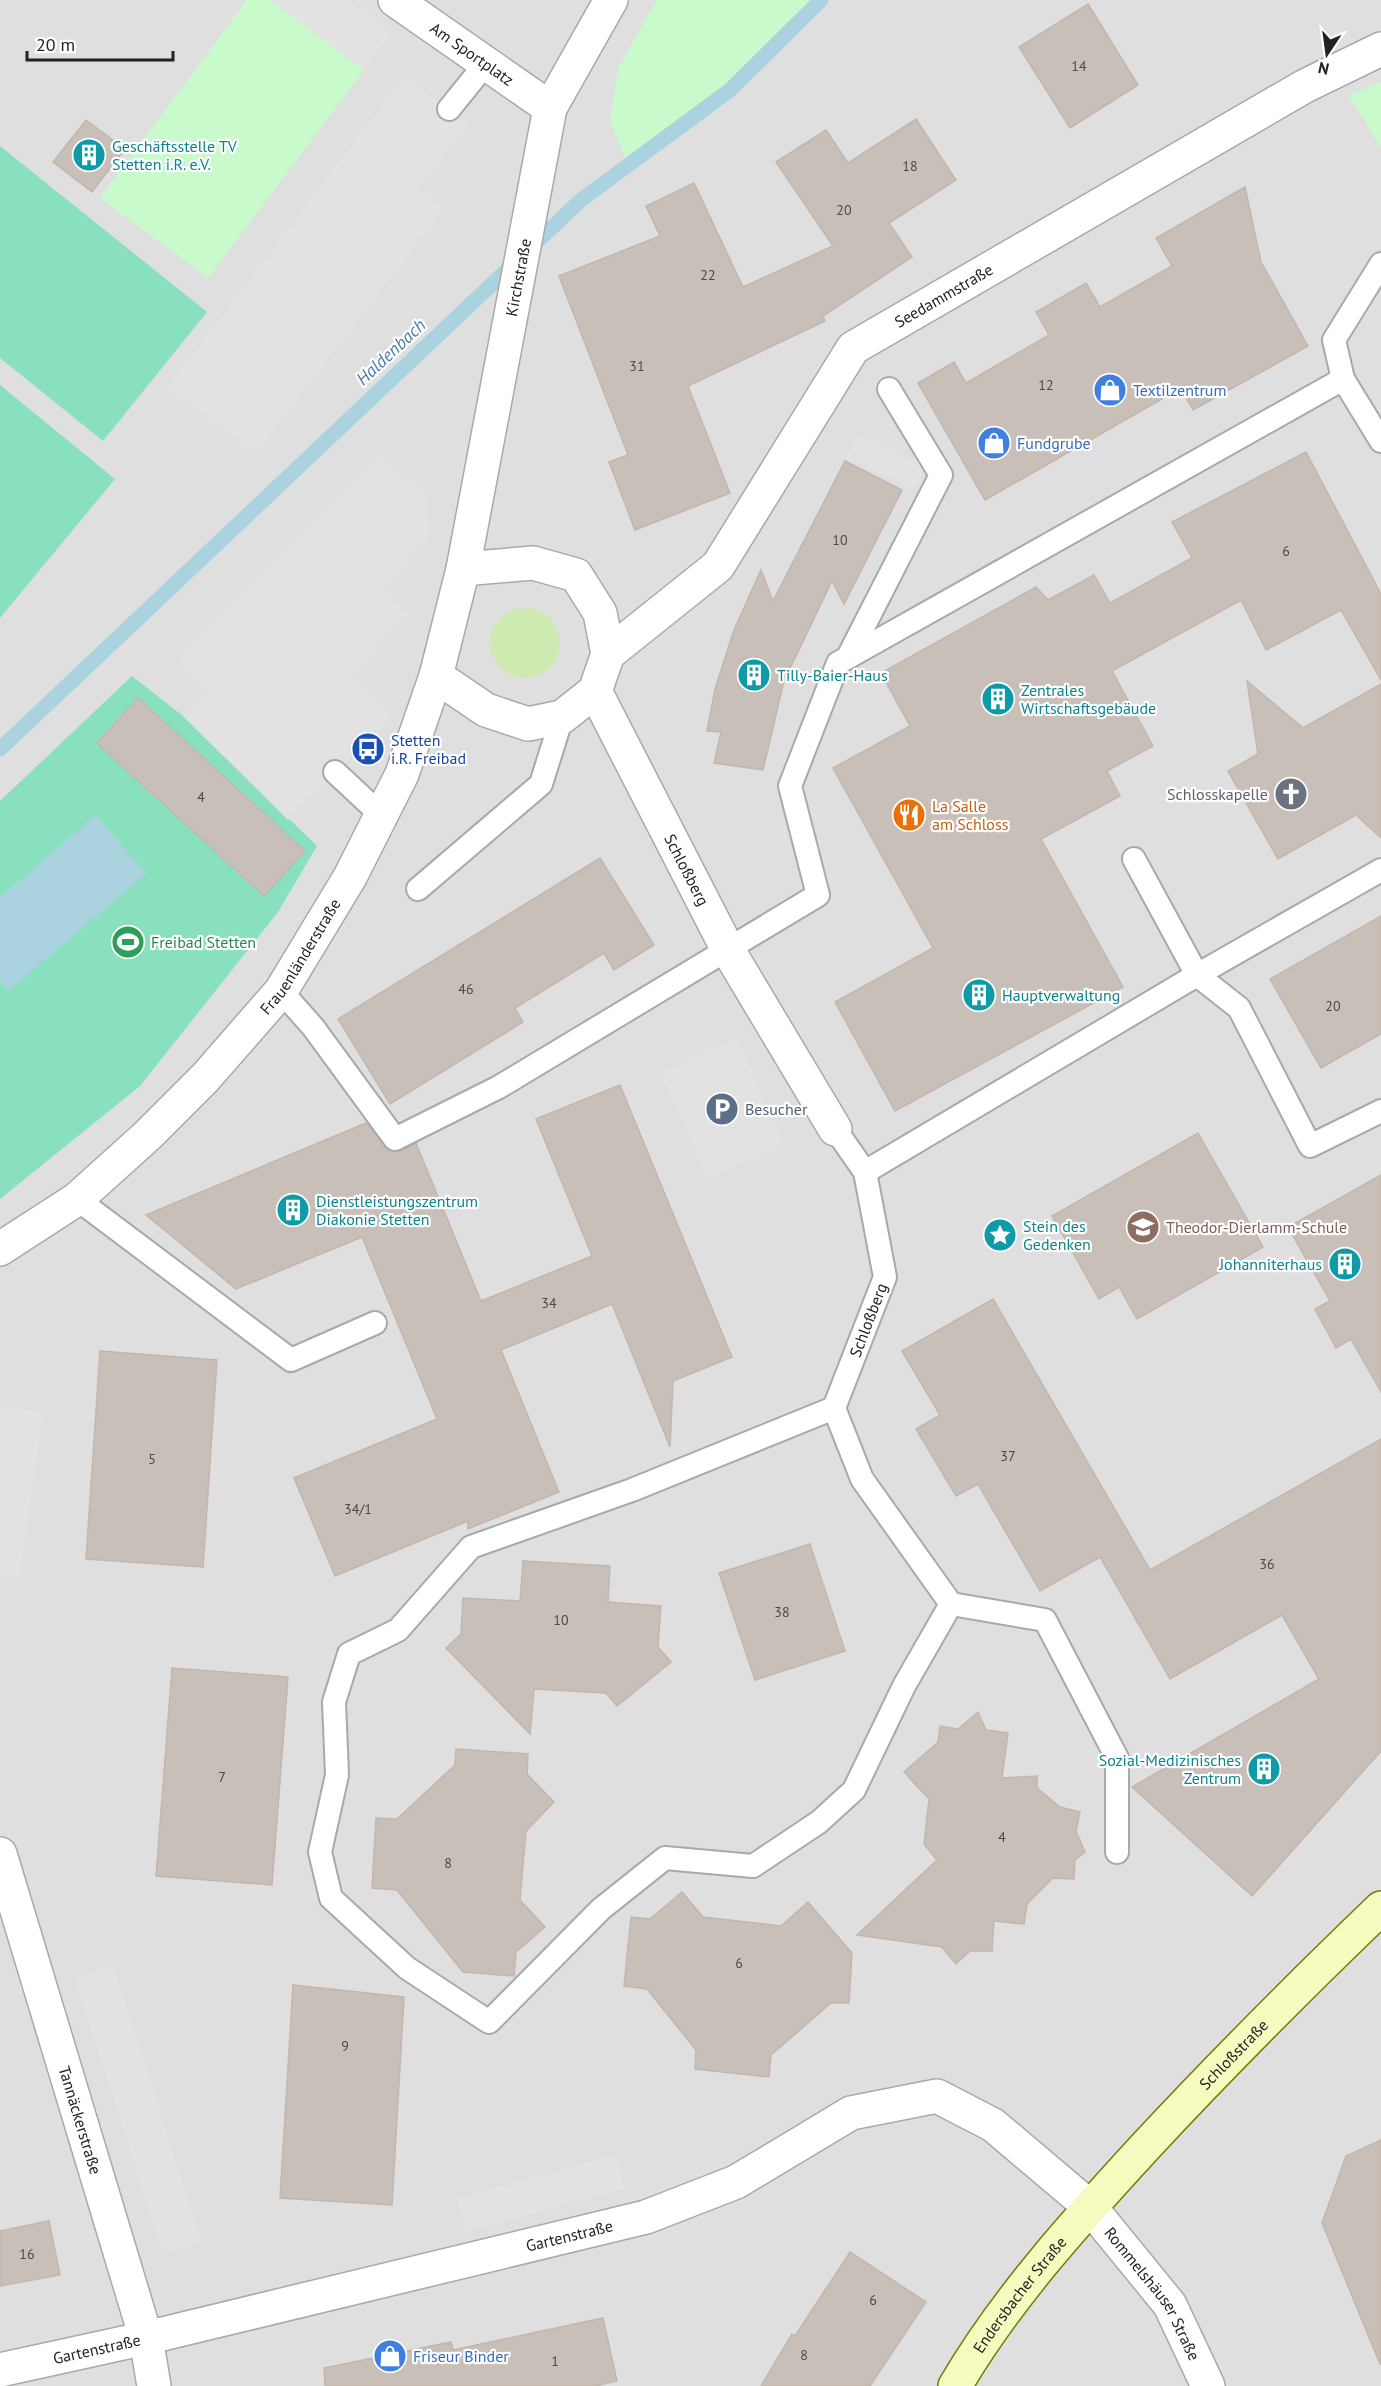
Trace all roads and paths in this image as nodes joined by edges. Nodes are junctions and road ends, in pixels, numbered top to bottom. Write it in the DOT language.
graph roads {
  1 [pos="395,0"];
  2 [pos="611,0"];
  3 [pos="1381,49"];
  4 [pos="487,62"];
  5 [pos="550,108"];
  6 [pos="449,109"];
  7 [pos="1381,264"];
  8 [pos="1343,379"];
  9 [pos="889,389"];
  10 [pos="1381,441"];
  11 [pos="463,569"];
  12 [pos="608,654"];
  13 [pos="848,657"];
  14 [pos="436,676"];
  15 [pos="595,692"];
  16 [pos="562,717"];
  17 [pos="335,772"];
  18 [pos="381,815"];
  19 [pos="1134,859"];
  20 [pos="1381,870"];
  21 [pos="418,889"];
  22 [pos="728,950"];
  23 [pos="1197,975"];
  24 [pos="281,991"];
  25 [pos="1381,1111"];
  26 [pos="835,1129"];
  27 [pos="865,1172"];
  28 [pos="77,1199"];
  29 [pos="0,1249"];
  30 [pos="375,1323"];
  31 [pos="834,1408"];
  32 [pos="951,1604"];
  33 [pos="1117,1852"];
  34 [pos="0,1854"];
  35 [pos="1381,1908"];
  36 [pos="8,1918"];
  37 [pos="1090,2206"];
  38 [pos="146,2338"];
  39 [pos="0,2370"];
  40 [pos="154,2386"];
  41 [pos="955,2386"];
  42 [pos="1208,2386"];
  1 -- 4 [label="street, Am Sportplatz"];
  2 -- 5 [label="street, Kirchstraße"];
  3 -- 12 [label="street, Seedammstraße"];
  4 -- 5 [label="street, Am Sportplatz"];
  4 -- 6 [label="lane"];
  5 -- 11 [label="street, Kirchstraße"];
  7 -- 8 [label="lane"];
  8 -- 10 [label="lane"];
  8 -- 13 [label="lane"];
  9 -- 13 [label="lane"];
  11 -- 12 [label="street"];
  11 -- 14 [label="street, Frauenländerstraße"];
  12 -- 15 [label="street"];
  13 -- 22 [label="lane"];
  14 -- 16 [label="street"];
  14 -- 18 [label="street, Frauenländerstraße"];
  15 -- 16 [label="street"];
  15 -- 22 [label="street, Schloßberg"];
  16 -- 21 [label="lane"];
  17 -- 18 [label="lane"];
  18 -- 24 [label="street, Frauenländerstraße"];
  19 -- 23 [label="lane"];
  20 -- 23 [label="lane"];
  22 -- 24 [label="lane"];
  22 -- 26 [label="street, Schloßberg"];
  23 -- 25 [label="lane"];
  23 -- 27 [label="lane"];
  24 -- 28 [label="street, Frauenländerstraße"];
  26 -- 27 [label="lane, Schloßberg"];
  27 -- 31 [label="lane, Schloßberg"];
  28 -- 29 [label="street, Frauenländerstraße"];
  28 -- 30 [label="lane"];
  31 -- 32 [label="lane"];
  31 -- 32 [label="lane"];
  32 -- 33 [label="lane"];
  34 -- 36 [label="street, Tannäckerstraße"];
  35 -- 37 [label="main road, Schloßstraße"];
  36 -- 38 [label="street, Tannäckerstraße"];
  37 -- 38 [label="street, Gartenstraße"];
  37 -- 41 [label="main road, Endersbacher Straße"];
  37 -- 42 [label="street, Rommelshäuser Straße"];
  38 -- 39 [label="street, Gartenstraße"];
  38 -- 40 [label="street, Tannäckerstraße"];
}
